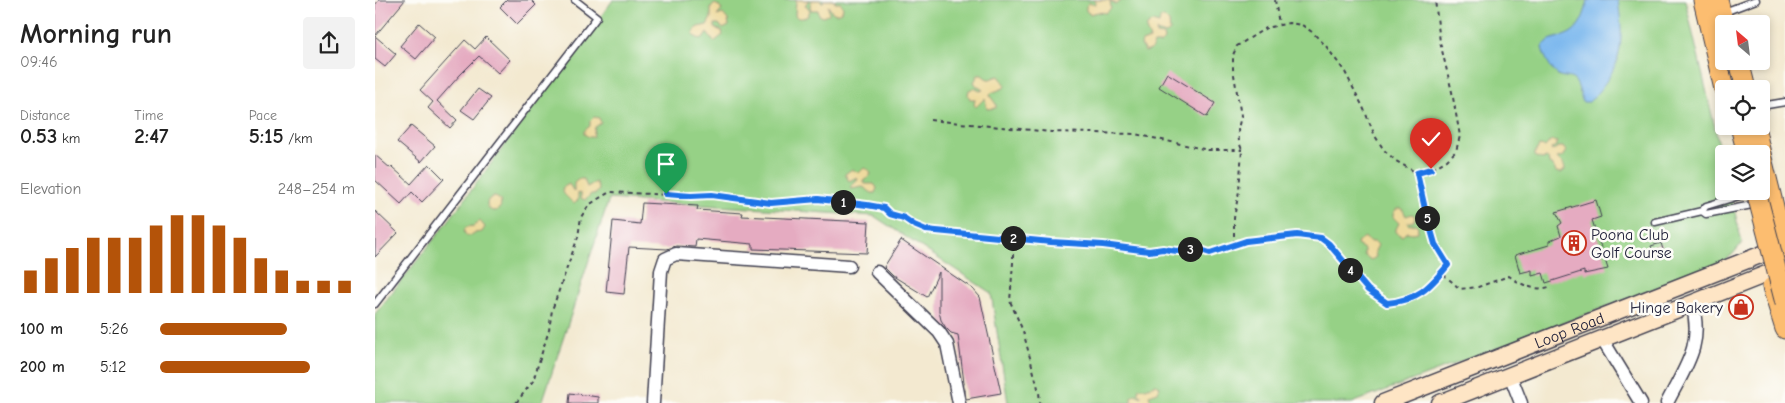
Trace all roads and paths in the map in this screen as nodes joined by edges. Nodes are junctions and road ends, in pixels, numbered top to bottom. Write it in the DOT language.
graph roads {
  1 [pos="575,0"];
  2 [pos="1275,0"];
  3 [pos="1435,0"];
  4 [pos="1703,0"];
  5 [pos="1710,0"];
  6 [pos="1756,0"];
  7 [pos="1725,12"];
  8 [pos="1715,21"];
  9 [pos="1279,24"];
  10 [pos="1722,80"];
  11 [pos="1785,102"];
  12 [pos="1770,104"];
  13 [pos="930,120"];
  14 [pos="1242,150"];
  15 [pos="1417,173"];
  16 [pos="1770,199"];
  17 [pos="1728,200"];
  18 [pos="1737,200"];
  19 [pos="1754,200"];
  20 [pos="1755,200"];
  21 [pos="1756,200"];
  22 [pos="1702,211"];
  23 [pos="1655,222"];
  24 [pos="1013,238"];
  25 [pos="1234,244"];
  26 [pos="1764,253"];
  27 [pos="1782,260"];
  28 [pos="849,266"];
  29 [pos="877,272"];
  30 [pos="1442,273"];
  31 [pos="1552,286"];
  32 [pos="1785,303"];
  33 [pos="375,304"];
  34 [pos="1692,304"];
  35 [pos="1785,327"];
  36 [pos="1602,339"];
  37 [pos="1510,376"];
  38 [pos="516,403"];
  39 [pos="653,403"];
  40 [pos="959,403"];
  41 [pos="1040,403"];
  42 [pos="1383,403"];
  43 [pos="1440,403"];
  44 [pos="1521,403"];
  45 [pos="1641,403"];
  46 [pos="1667,403"];
  1 -- 33 [label="lane"];
  2 -- 9 [label="path"];
  3 -- 15 [label="path"];
  4 -- 10 [label="main road"];
  5 -- 8 [label="main road"];
  6 -- 7 [label="lane"];
  9 -- 14 [label="path"];
  9 -- 15 [label="path"];
  11 -- 12 [label="lane"];
  13 -- 14 [label="path"];
  14 -- 25 [label="path"];
  15 -- 30 [label="path"];
  16 -- 27 [label="main road"];
  17 -- 22 [label="lane"];
  18 -- 22 [label="lane"];
  19 -- 26 [label="main road"];
  20 -- 32 [label="main road, bridge"];
  21 -- 27 [label="main road"];
  22 -- 23 [label="lane"];
  24 -- 25 [label="path"];
  24 -- 38 [label="path"];
  24 -- 41 [label="path"];
  25 -- 30 [label="path"];
  26 -- 27 [label="main road"];
  26 -- 42 [label="main road, Loop Road"];
  27 -- 34 [label="main road, Loop Road"];
  27 -- 35 [label="main road"];
  28 -- 39 [label="street"];
  29 -- 40 [label="street"];
  30 -- 31 [label="path"];
  34 -- 36 [label="main road, Loop Road"];
  34 -- 46 [label="street"];
  36 -- 37 [label="main road, Loop Road"];
  36 -- 45 [label="street"];
  37 -- 43 [label="main road, Loop Road"];
  37 -- 44 [label="street"];
}
